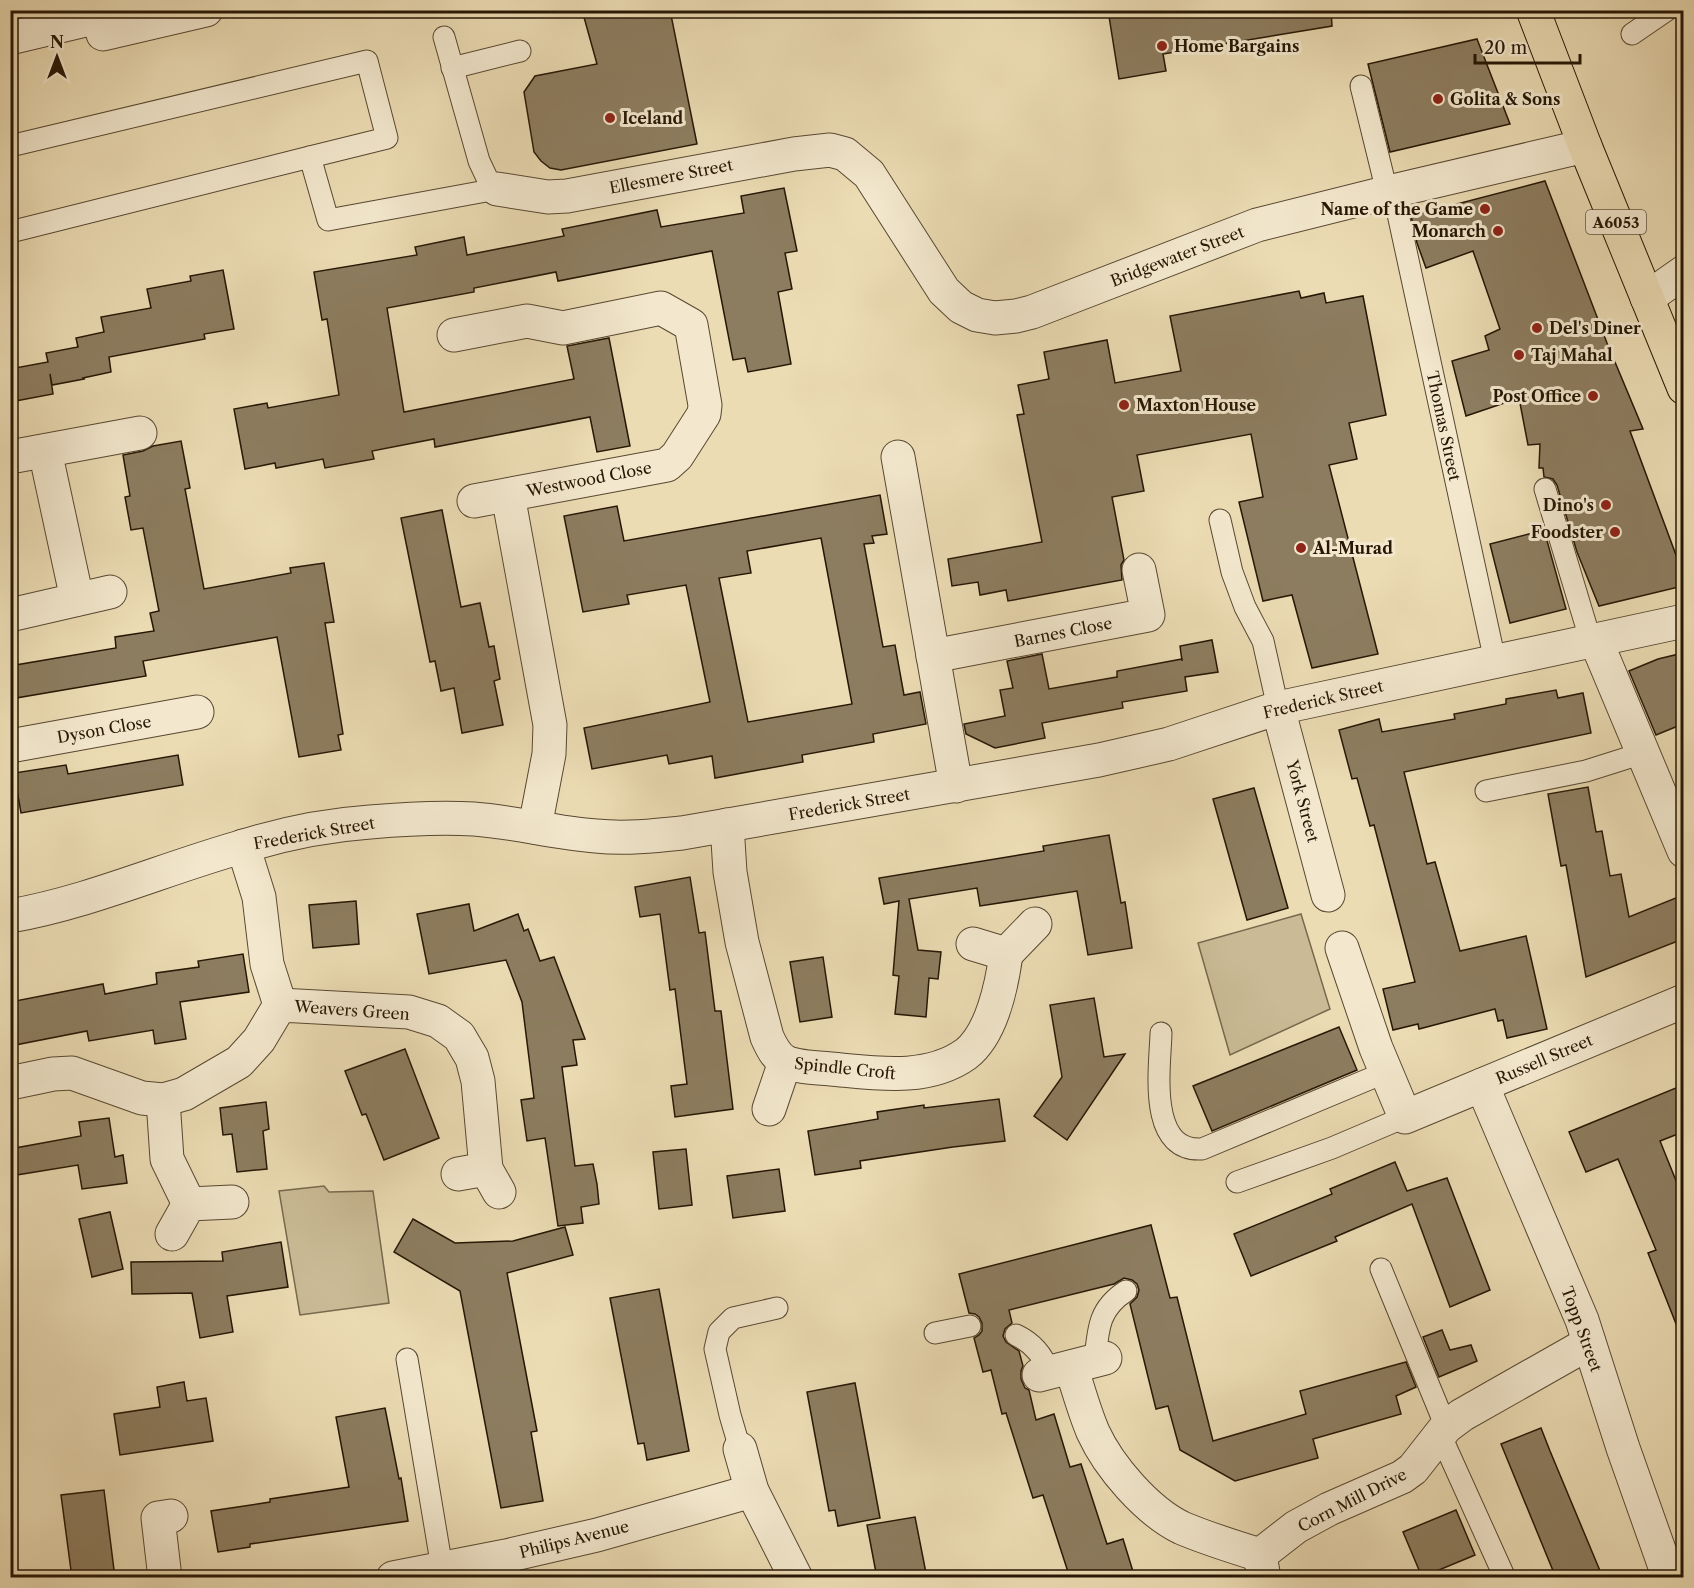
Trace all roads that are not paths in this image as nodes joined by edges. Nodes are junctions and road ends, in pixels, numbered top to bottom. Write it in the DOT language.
graph roads {
  1 [pos="206,10"];
  2 [pos="1533,10"];
  3 [pos="1667,10"];
  4 [pos="1632,34"];
  5 [pos="444,37"];
  6 [pos="10,38"];
  7 [pos="520,51"];
  8 [pos="452,68"];
  9 [pos="1361,86"];
  10 [pos="10,146"];
  11 [pos="1585,146"];
  12 [pos="845,154"];
  13 [pos="310,157"];
  14 [pos="497,189"];
  15 [pos="1390,191"];
  16 [pos="10,232"];
  17 [pos="1683,272"];
  18 [pos="1647,298"];
  19 [pos="454,335"];
  20 [pos="1683,388"];
  21 [pos="140,433"];
  22 [pos="45,451"];
  23 [pos="10,457"];
  24 [pos="898,457"];
  25 [pos="1545,489"];
  26 [pos="508,495"];
  27 [pos="474,501"];
  28 [pos="1220,520"];
  29 [pos="1139,570"];
  30 [pos="110,592"];
  31 [pos="77,599"];
  32 [pos="10,615"];
  33 [pos="1683,621"];
  34 [pos="1593,641"];
  35 [pos="933,657"];
  36 [pos="1495,661"];
  37 [pos="1278,708"];
  38 [pos="197,712"];
  39 [pos="10,746"];
  40 [pos="1643,753"];
  41 [pos="956,786"];
  42 [pos="1486,791"];
  43 [pos="727,825"];
  44 [pos="535,827"];
  45 [pos="243,846"];
  46 [pos="1683,851"];
  47 [pos="1328,895"];
  48 [pos="11,913"];
  49 [pos="1035,924"];
  50 [pos="973,944"];
  51 [pos="1342,948"];
  52 [pos="1006,954"];
  53 [pos="1683,1001"];
  54 [pos="280,1005"];
  55 [pos="1161,1033"];
  56 [pos="786,1062"];
  57 [pos="1386,1072"];
  58 [pos="10,1083"];
  59 [pos="1482,1085"];
  60 [pos="163,1100"];
  61 [pos="769,1109"];
  62 [pos="1405,1117"];
  63 [pos="481,1179"];
  64 [pos="1237,1182"];
  65 [pos="232,1202"];
  66 [pos="189,1204"];
  67 [pos="172,1234"];
  68 [pos="1381,1269"];
  69 [pos="1126,1291"];
  70 [pos="777,1308"];
  71 [pos="970,1326"];
  72 [pos="935,1333"];
  73 [pos="1016,1335"];
  74 [pos="1589,1343"];
  75 [pos="407,1359"];
  76 [pos="1072,1367"];
  77 [pos="1443,1430"];
  78 [pos="740,1449"];
  79 [pos="752,1491"];
  80 [pos="171,1516"];
  81 [pos="1262,1566"];
  82 [pos="442,1568"];
  83 [pos="165,1578"];
  84 [pos="393,1578"];
  85 [pos="796,1578"];
  86 [pos="1504,1578"];
  87 [pos="1669,1578"];
  1 -- 6 [label="street"];
  2 -- 11 [label="main road, A6053"];
  3 -- 4 [label="lane"];
  5 -- 8 [label="lane"];
  7 -- 8 [label="lane"];
  8 -- 14 [label="lane"];
  9 -- 15 [label="lane, Thomas Street"];
  10 -- 13 [label="lane"];
  11 -- 15 [label="street, Bridgewater Street"];
  11 -- 18 [label="main road, A6053"];
  12 -- 14 [label="street, Ellesmere Street"];
  12 -- 15 [label="street, Bridgewater Street"];
  13 -- 14 [label="lane"];
  13 -- 16 [label="lane"];
  15 -- 36 [label="lane, Thomas Street"];
  17 -- 18 [label="street"];
  18 -- 20 [label="main road, A6053"];
  19 -- 26 [label="street, Westwood Close"];
  21 -- 22 [label="street"];
  22 -- 23 [label="street"];
  22 -- 31 [label="street"];
  24 -- 35 [label="street"];
  25 -- 34 [label="lane"];
  26 -- 27 [label="street, Westwood Close"];
  26 -- 44 [label="street, Westwood Close"];
  28 -- 37 [label="lane"];
  29 -- 35 [label="street, Barnes Close"];
  30 -- 31 [label="street"];
  31 -- 32 [label="street"];
  33 -- 34 [label="street, Frederick Street"];
  34 -- 36 [label="street, Frederick Street"];
  34 -- 40 [label="street"];
  35 -- 41 [label="street"];
  36 -- 37 [label="street, Frederick Street"];
  37 -- 41 [label="street, Frederick Street"];
  37 -- 47 [label="street, York Street"];
  38 -- 39 [label="street, Dyson Close"];
  40 -- 42 [label="lane"];
  40 -- 46 [label="street"];
  41 -- 43 [label="street, Frederick Street"];
  43 -- 44 [label="street, Frederick Street"];
  43 -- 56 [label="street, Spindle Croft"];
  44 -- 45 [label="street, Frederick Street"];
  45 -- 48 [label="street, Frederick Street"];
  45 -- 54 [label="street, Weavers Green"];
  49 -- 52 [label="street"];
  50 -- 52 [label="street"];
  51 -- 57 [label="street"];
  52 -- 56 [label="street, Spindle Croft"];
  53 -- 59 [label="street, Russell Street"];
  54 -- 60 [label="street, Weavers Green"];
  54 -- 63 [label="street, Weavers Green"];
  55 -- 57 [label="lane"];
  56 -- 61 [label="street"];
  57 -- 62 [label="street"];
  58 -- 60 [label="street, Weavers Green"];
  59 -- 62 [label="street, Russell Street"];
  59 -- 74 [label="street, Topp Street"];
  60 -- 66 [label="street"];
  62 -- 64 [label="lane"];
  65 -- 66 [label="street"];
  66 -- 67 [label="street"];
  68 -- 77 [label="lane"];
  69 -- 76 [label="lane"];
  70 -- 78 [label="lane"];
  71 -- 72 [label="lane"];
  73 -- 76 [label="lane"];
  74 -- 77 [label="street, Corn Mill Drive"];
  74 -- 87 [label="street, Topp Street"];
  75 -- 82 [label="lane"];
  76 -- 81 [label="street, Corn Mill Drive"];
  77 -- 81 [label="street, Corn Mill Drive"];
  77 -- 86 [label="lane"];
  78 -- 79 [label="street"];
  79 -- 82 [label="street, Philips Avenue"];
  79 -- 85 [label="street"];
  80 -- 83 [label="street"];
  82 -- 84 [label="street, Philips Avenue"];
}
